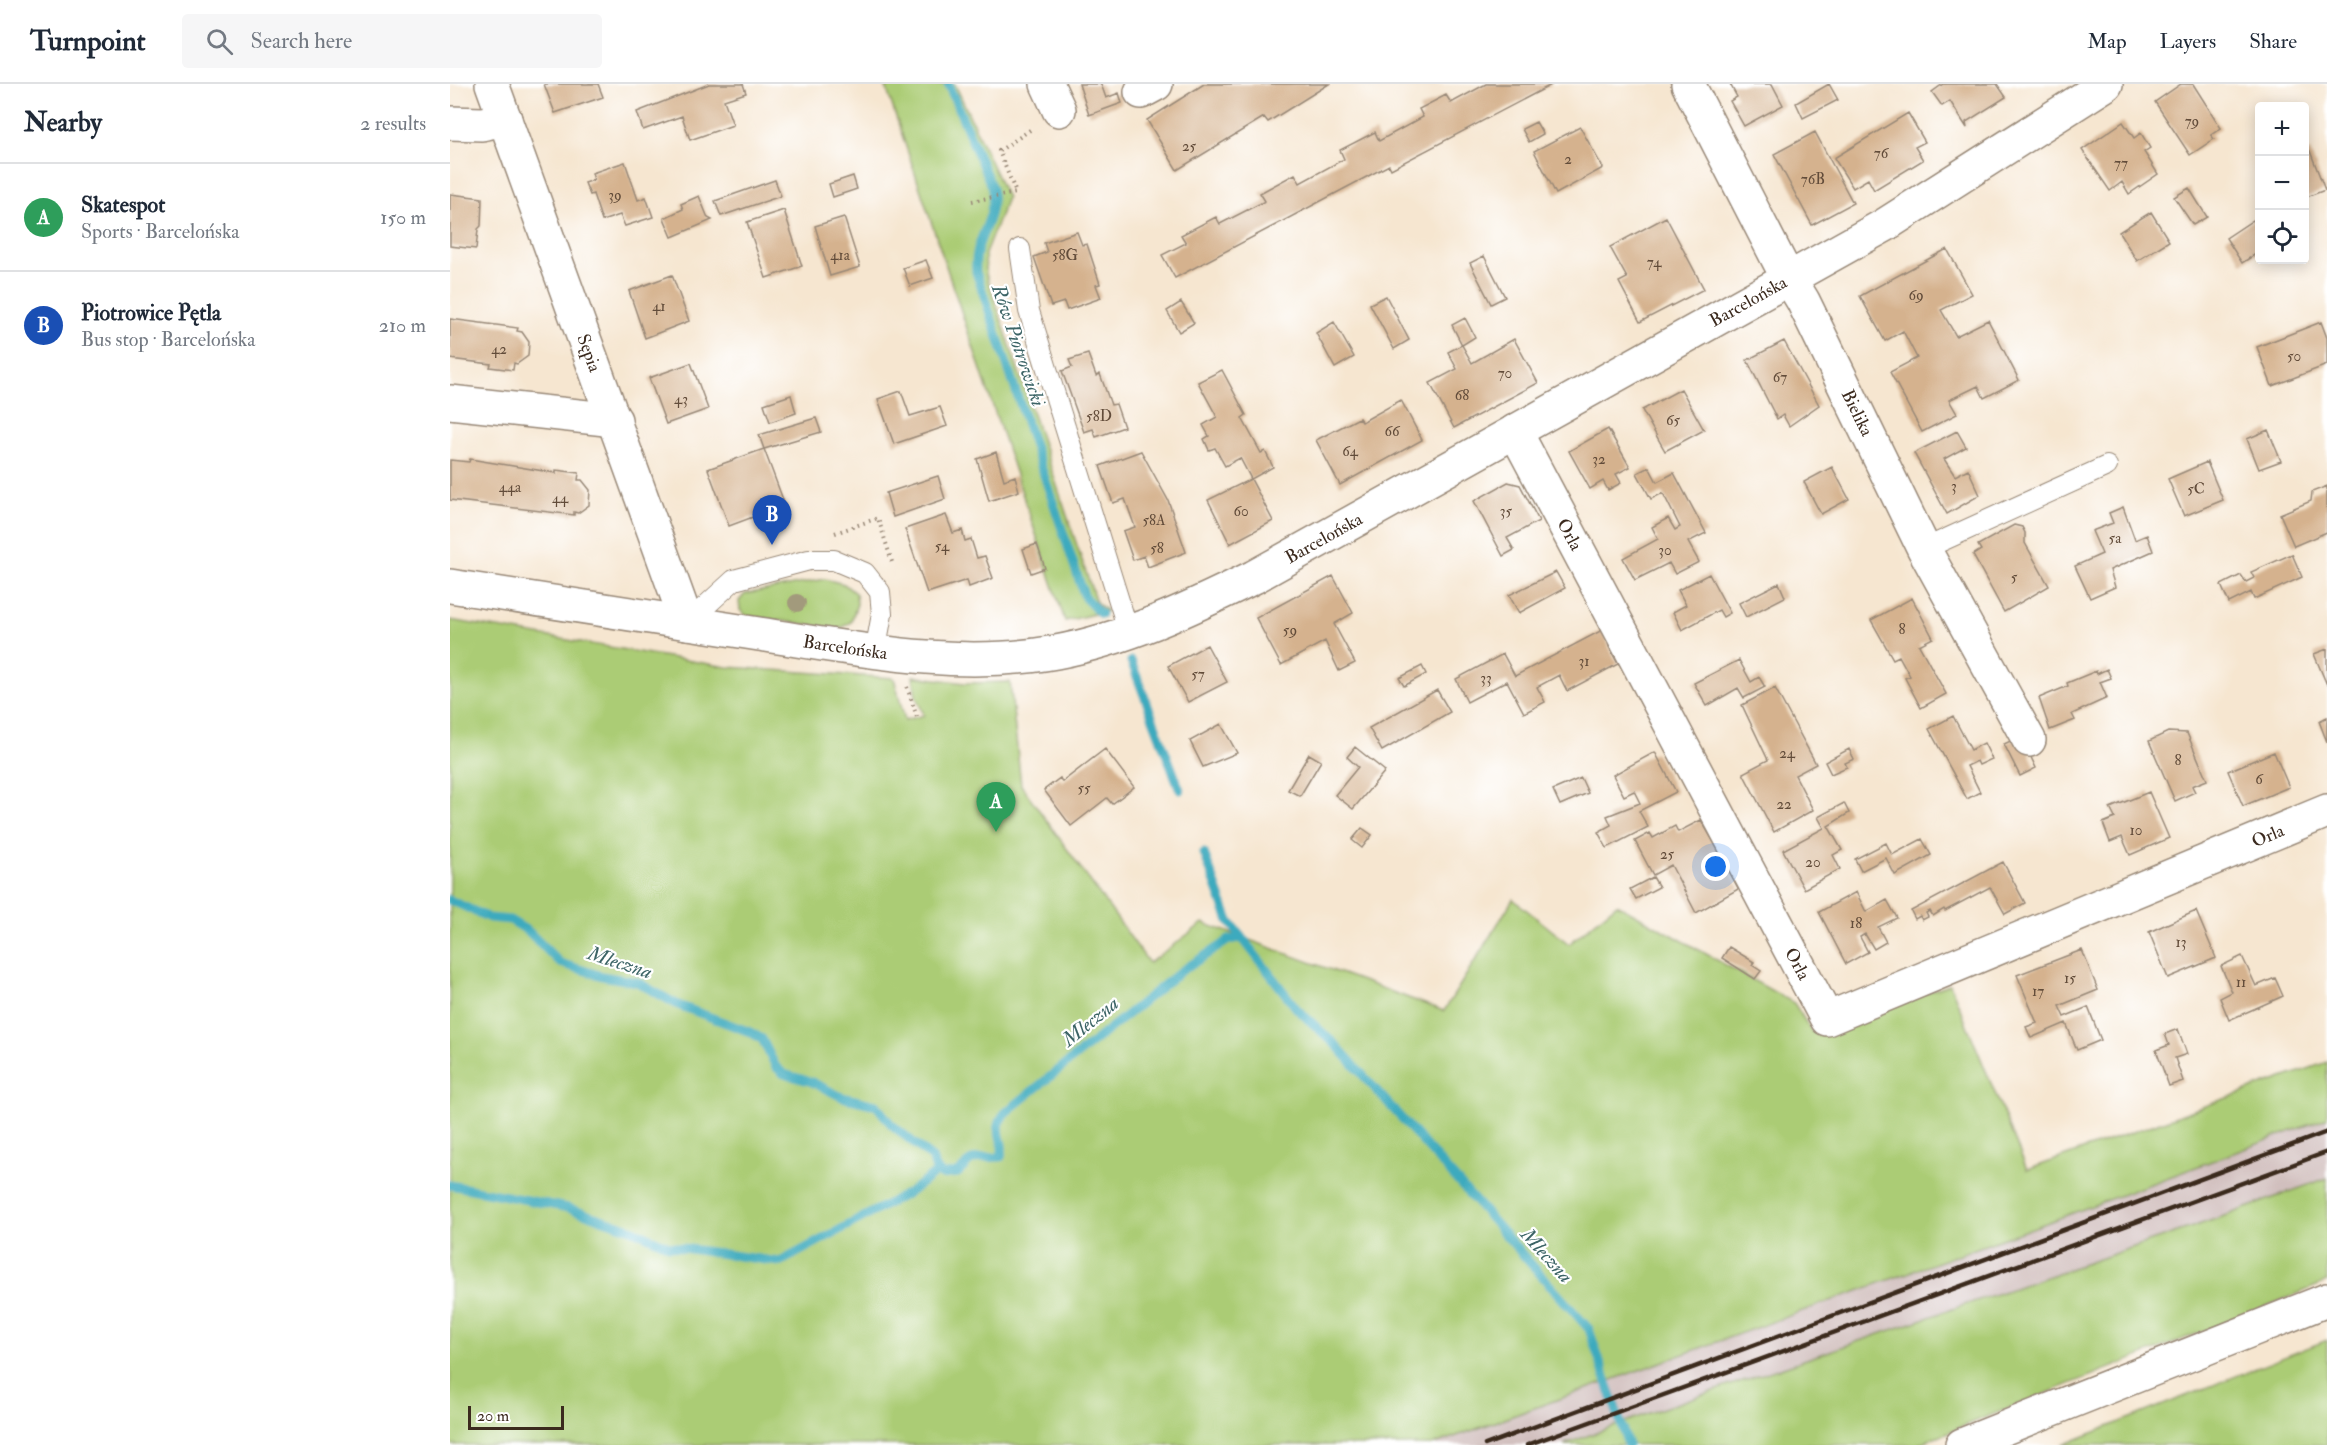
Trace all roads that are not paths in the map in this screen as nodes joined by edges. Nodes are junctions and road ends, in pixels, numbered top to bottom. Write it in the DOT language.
graph roads {
  1 [pos="492,84"];
  2 [pos="1688,84"];
  3 [pos="2106,84"];
  4 [pos="505,118"];
  5 [pos="450,123"];
  6 [pos="1020,249"];
  7 [pos="1790,280"];
  8 [pos="450,402"];
  9 [pos="615,420"];
  10 [pos="1515,431"];
  11 [pos="2107,465"];
  12 [pos="1924,549"];
  13 [pos="450,586"];
  14 [pos="687,623"];
  15 [pos="1129,633"];
  16 [pos="875,652"];
  17 [pos="2029,740"];
  18 [pos="2327,811"];
  19 [pos="2327,1300"];
  20 [pos="1962,1445"];
  1 -- 4 [label="street, Sępia"];
  2 -- 7 [label="street, Bielika"];
  3 -- 7 [label="street, Barcelońska"];
  4 -- 5 [label="street"];
  4 -- 9 [label="street, Sępia"];
  6 -- 15 [label="lane"];
  7 -- 10 [label="street, Barcelońska"];
  7 -- 12 [label="street, Bielika"];
  8 -- 9 [label="street"];
  9 -- 14 [label="street, Sępia"];
  10 -- 15 [label="street, Barcelońska"];
  10 -- 18 [label="street, Orla"];
  11 -- 12 [label="lane"];
  12 -- 17 [label="street, Bielika"];
  13 -- 14 [label="street, Barcelońska"];
  14 -- 16 [label="street, Barcelońska"];
  14 -- 16 [label="lane"];
  15 -- 16 [label="street, Barcelońska"];
  19 -- 20 [label="street"];
}
